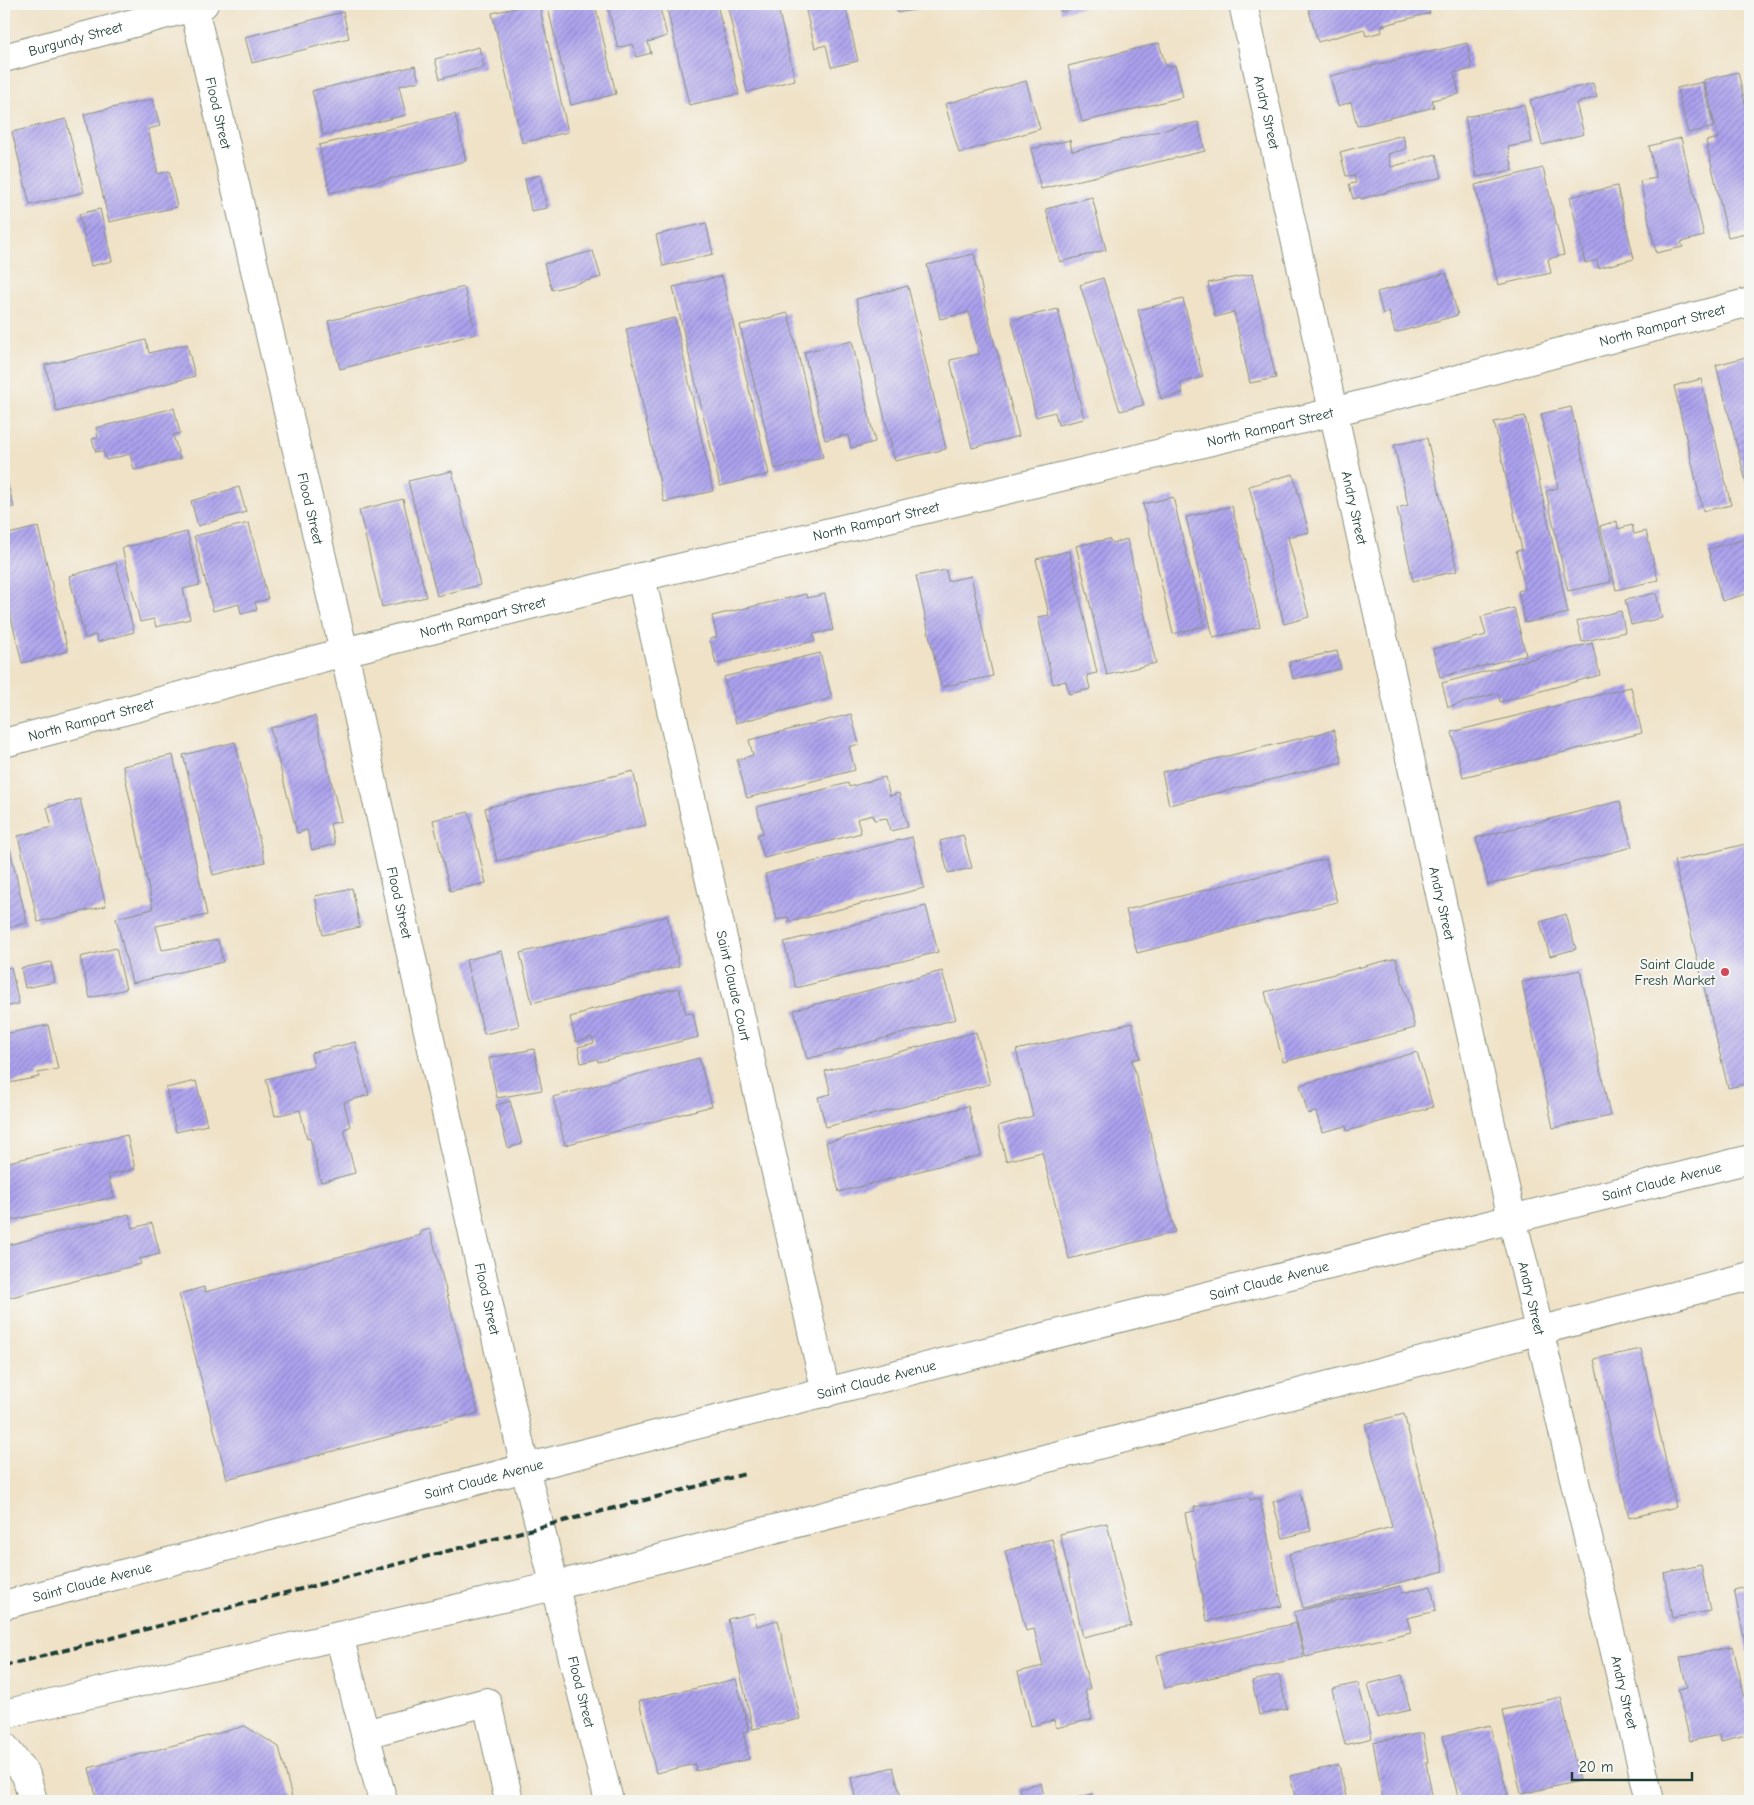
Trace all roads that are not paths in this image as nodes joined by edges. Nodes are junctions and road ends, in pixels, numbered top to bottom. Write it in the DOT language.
graph roads {
  1 [pos="1243,4"];
  2 [pos="197,5"];
  3 [pos="4,58"];
  4 [pos="1750,302"];
  5 [pos="1333,412"];
  6 [pos="641,576"];
  7 [pos="344,652"];
  8 [pos="4,744"];
  9 [pos="1750,1159"];
  10 [pos="1512,1219"];
  11 [pos="1750,1276"];
  12 [pos="1539,1332"];
  13 [pos="826,1393"];
  14 [pos="525,1468"];
  15 [pos="554,1586"];
  16 [pos="4,1605"];
  17 [pos="339,1636"];
  18 [pos="4,1714"];
  19 [pos="365,1734"];
  20 [pos="4,1746"];
  21 [pos="33,1801"];
  22 [pos="383,1801"];
  23 [pos="509,1801"];
  24 [pos="609,1801"];
  25 [pos="1650,1801"];
  1 -- 5 [label="street, Andry Street"];
  2 -- 3 [label="street, Burgundy Street"];
  2 -- 7 [label="street, Flood Street"];
  4 -- 5 [label="street, North Rampart Street"];
  5 -- 6 [label="street, North Rampart Street"];
  5 -- 10 [label="street, Andry Street"];
  6 -- 7 [label="street, North Rampart Street"];
  6 -- 13 [label="street, Saint Claude Court"];
  7 -- 8 [label="street, North Rampart Street"];
  7 -- 14 [label="street, Flood Street"];
  9 -- 10 [label="street, Saint Claude Avenue"];
  10 -- 12 [label="street, Andry Street"];
  10 -- 13 [label="street, Saint Claude Avenue"];
  11 -- 12 [label="street"];
  12 -- 15 [label="street"];
  12 -- 25 [label="street, Andry Street"];
  13 -- 14 [label="street, Saint Claude Avenue"];
  14 -- 15 [label="street, Flood Street"];
  14 -- 16 [label="street, Saint Claude Avenue"];
  15 -- 17 [label="street"];
  15 -- 24 [label="street, Flood Street"];
  17 -- 18 [label="street"];
  17 -- 19 [label="street"];
  19 -- 22 [label="street"];
  19 -- 23 [label="street"];
  20 -- 21 [label="street"];
}
